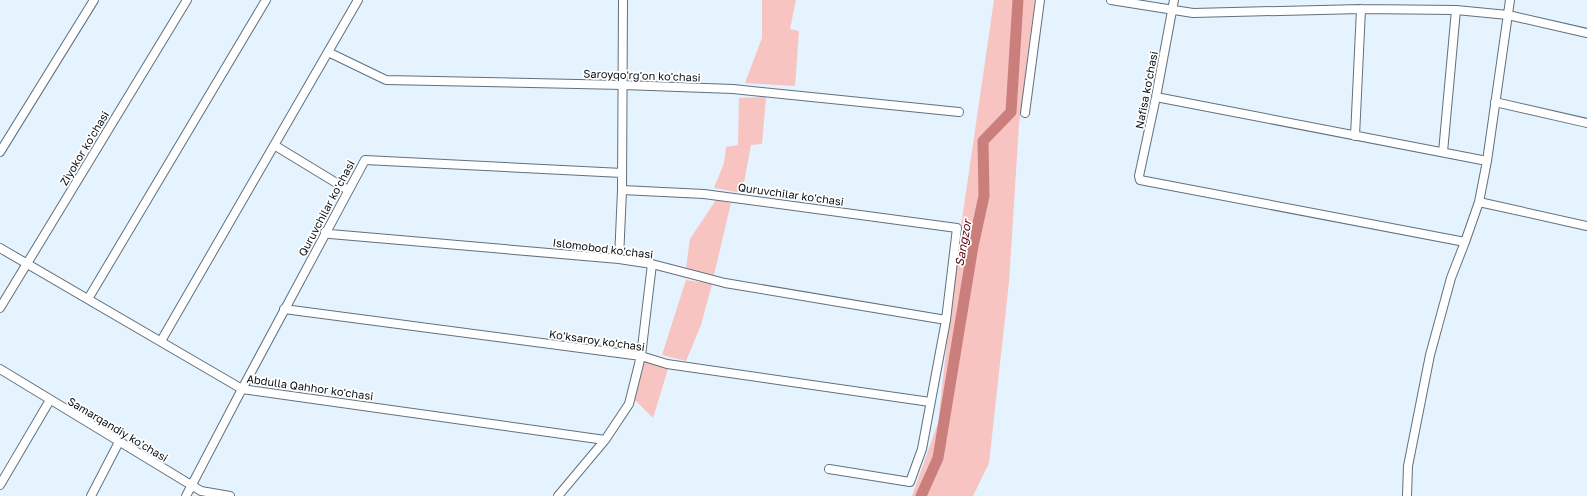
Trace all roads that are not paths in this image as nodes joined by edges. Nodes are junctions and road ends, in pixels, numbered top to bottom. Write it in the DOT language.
graph roads {
  1 [pos="94,0"];
  2 [pos="187,0"];
  3 [pos="266,0"];
  4 [pos="358,0"];
  5 [pos="623,0"];
  6 [pos="1040,0"];
  7 [pos="1111,0"];
  8 [pos="1174,0"];
  9 [pos="1510,0"];
  10 [pos="1172,9"];
  11 [pos="1361,9"];
  12 [pos="1456,10"];
  13 [pos="1508,15"];
  14 [pos="1587,33"];
  15 [pos="328,52"];
  16 [pos="623,85"];
  17 [pos="1156,97"];
  18 [pos="1495,102"];
  19 [pos="960,112"];
  20 [pos="1025,113"];
  21 [pos="1587,122"];
  22 [pos="1355,136"];
  23 [pos="274,146"];
  24 [pos="0,152"];
  25 [pos="1443,152"];
  26 [pos="1487,161"];
  27 [pos="622,173"];
  28 [pos="348,190"];
  29 [pos="622,190"];
  30 [pos="1479,202"];
  31 [pos="1587,226"];
  32 [pos="325,232"];
  33 [pos="1465,242"];
  34 [pos="0,248"];
  35 [pos="619,259"];
  36 [pos="27,264"];
  37 [pos="652,264"];
  38 [pos="88,299"];
  39 [pos="0,308"];
  40 [pos="284,310"];
  41 [pos="946,320"];
  42 [pos="160,341"];
  43 [pos="641,356"];
  44 [pos="0,369"];
  45 [pos="242,389"];
  46 [pos="50,400"];
  47 [pos="930,402"];
  48 [pos="605,440"];
  49 [pos="120,442"];
  50 [pos="830,469"];
  51 [pos="0,485"];
  52 [pos="191,486"];
  53 [pos="91,496"];
  54 [pos="186,496"];
  55 [pos="230,496"];
  56 [pos="558,496"];
  57 [pos="1407,496"];
  1 -- 24 [label="street"];
  2 -- 36 [label="street, Ziyokor ko'chasi"];
  3 -- 38 [label="street"];
  4 -- 15 [label="street"];
  5 -- 16 [label="street"];
  6 -- 20 [label="street"];
  7 -- 10 [label="street"];
  8 -- 10 [label="street, Nafisa ko'chasi"];
  9 -- 13 [label="street"];
  10 -- 11 [label="street"];
  10 -- 17 [label="street, Nafisa ko'chasi"];
  11 -- 12 [label="street"];
  11 -- 22 [label="street"];
  12 -- 13 [label="street"];
  12 -- 25 [label="street"];
  13 -- 14 [label="street"];
  13 -- 18 [label="street"];
  15 -- 16 [label="street, Saroyqo'rg'on ko'chasi"];
  15 -- 23 [label="street"];
  16 -- 19 [label="street, Saroyqo'rg'on ko'chasi"];
  16 -- 27 [label="street"];
  17 -- 22 [label="street"];
  17 -- 33 [label="street, Nafisa ko'chasi"];
  18 -- 21 [label="street"];
  18 -- 26 [label="street"];
  22 -- 25 [label="street"];
  23 -- 28 [label="street"];
  23 -- 42 [label="street"];
  25 -- 26 [label="street"];
  26 -- 30 [label="street"];
  27 -- 28 [label="street, Quruvchilar ko'chasi"];
  27 -- 29 [label="street"];
  28 -- 32 [label="street, Quruvchilar ko'chasi"];
  29 -- 35 [label="street"];
  29 -- 41 [label="street, Quruvchilar ko'chasi"];
  30 -- 31 [label="street"];
  30 -- 33 [label="street"];
  32 -- 35 [label="street, Islomobod ko'chasi"];
  32 -- 40 [label="street, Quruvchilar ko'chasi"];
  33 -- 57 [label="street"];
  34 -- 36 [label="street, Abdulla Qahhor ko'chasi"];
  35 -- 37 [label="street, Islomobod ko'chasi"];
  36 -- 38 [label="street, Abdulla Qahhor ko'chasi"];
  36 -- 39 [label="street, Ziyokor ko'chasi"];
  37 -- 41 [label="street, Islomobod ko'chasi"];
  37 -- 43 [label="street"];
  38 -- 42 [label="street, Abdulla Qahhor ko'chasi"];
  40 -- 43 [label="street, Ko'ksaroy ko'chasi"];
  40 -- 45 [label="street, Quruvchilar ko'chasi"];
  41 -- 47 [label="street"];
  42 -- 45 [label="street, Abdulla Qahhor ko'chasi"];
  43 -- 47 [label="street, Ko'ksaroy ko'chasi"];
  43 -- 48 [label="street"];
  44 -- 46 [label="street, Samarqandiy ko'chasi"];
  45 -- 48 [label="street, Abdulla Qahhor ko'chasi"];
  45 -- 52 [label="street, Quruvchilar ko'chasi"];
  46 -- 49 [label="street, Samarqandiy ko'chasi"];
  46 -- 51 [label="street"];
  47 -- 50 [label="street"];
  48 -- 56 [label="street"];
  49 -- 52 [label="street, Samarqandiy ko'chasi"];
  49 -- 53 [label="street"];
  52 -- 54 [label="street, Quruvchilar ko'chasi"];
  52 -- 55 [label="street, Samarqandiy ko'chasi"];
}
